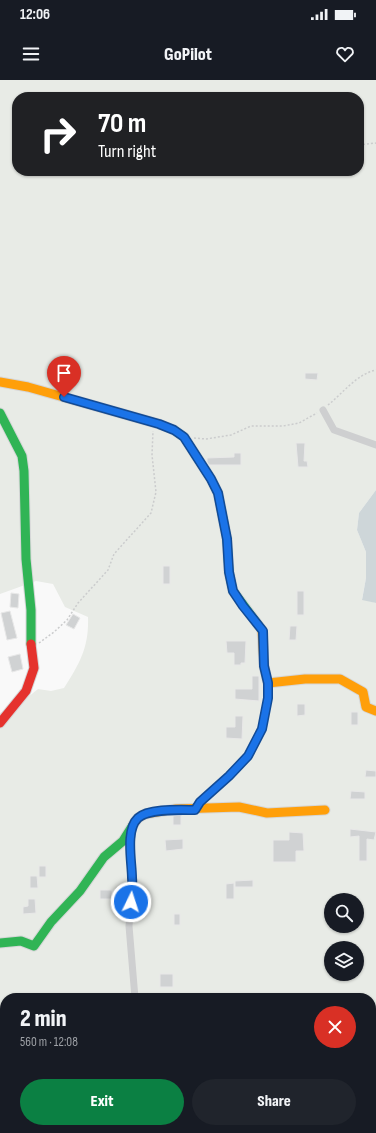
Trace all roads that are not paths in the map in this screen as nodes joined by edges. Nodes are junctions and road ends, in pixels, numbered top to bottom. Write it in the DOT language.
graph roads {
  1 [pos="0,382"];
  2 [pos="323,410"];
  3 [pos="0,413"];
  4 [pos="376,445"];
  5 [pos="268,683"];
  6 [pos="376,711"];
  7 [pos="0,723"];
  8 [pos="195,810"];
  9 [pos="325,810"];
  10 [pos="132,828"];
  11 [pos="0,943"];
  12 [pos="135,993"];
  1 -- 5 [label="street"];
  2 -- 4 [label="street"];
  3 -- 7 [label="street"];
  5 -- 6 [label="street"];
  5 -- 8 [label="street"];
  8 -- 9 [label="street"];
  8 -- 10 [label="street"];
  10 -- 11 [label="street"];
  10 -- 12 [label="street"];
}
